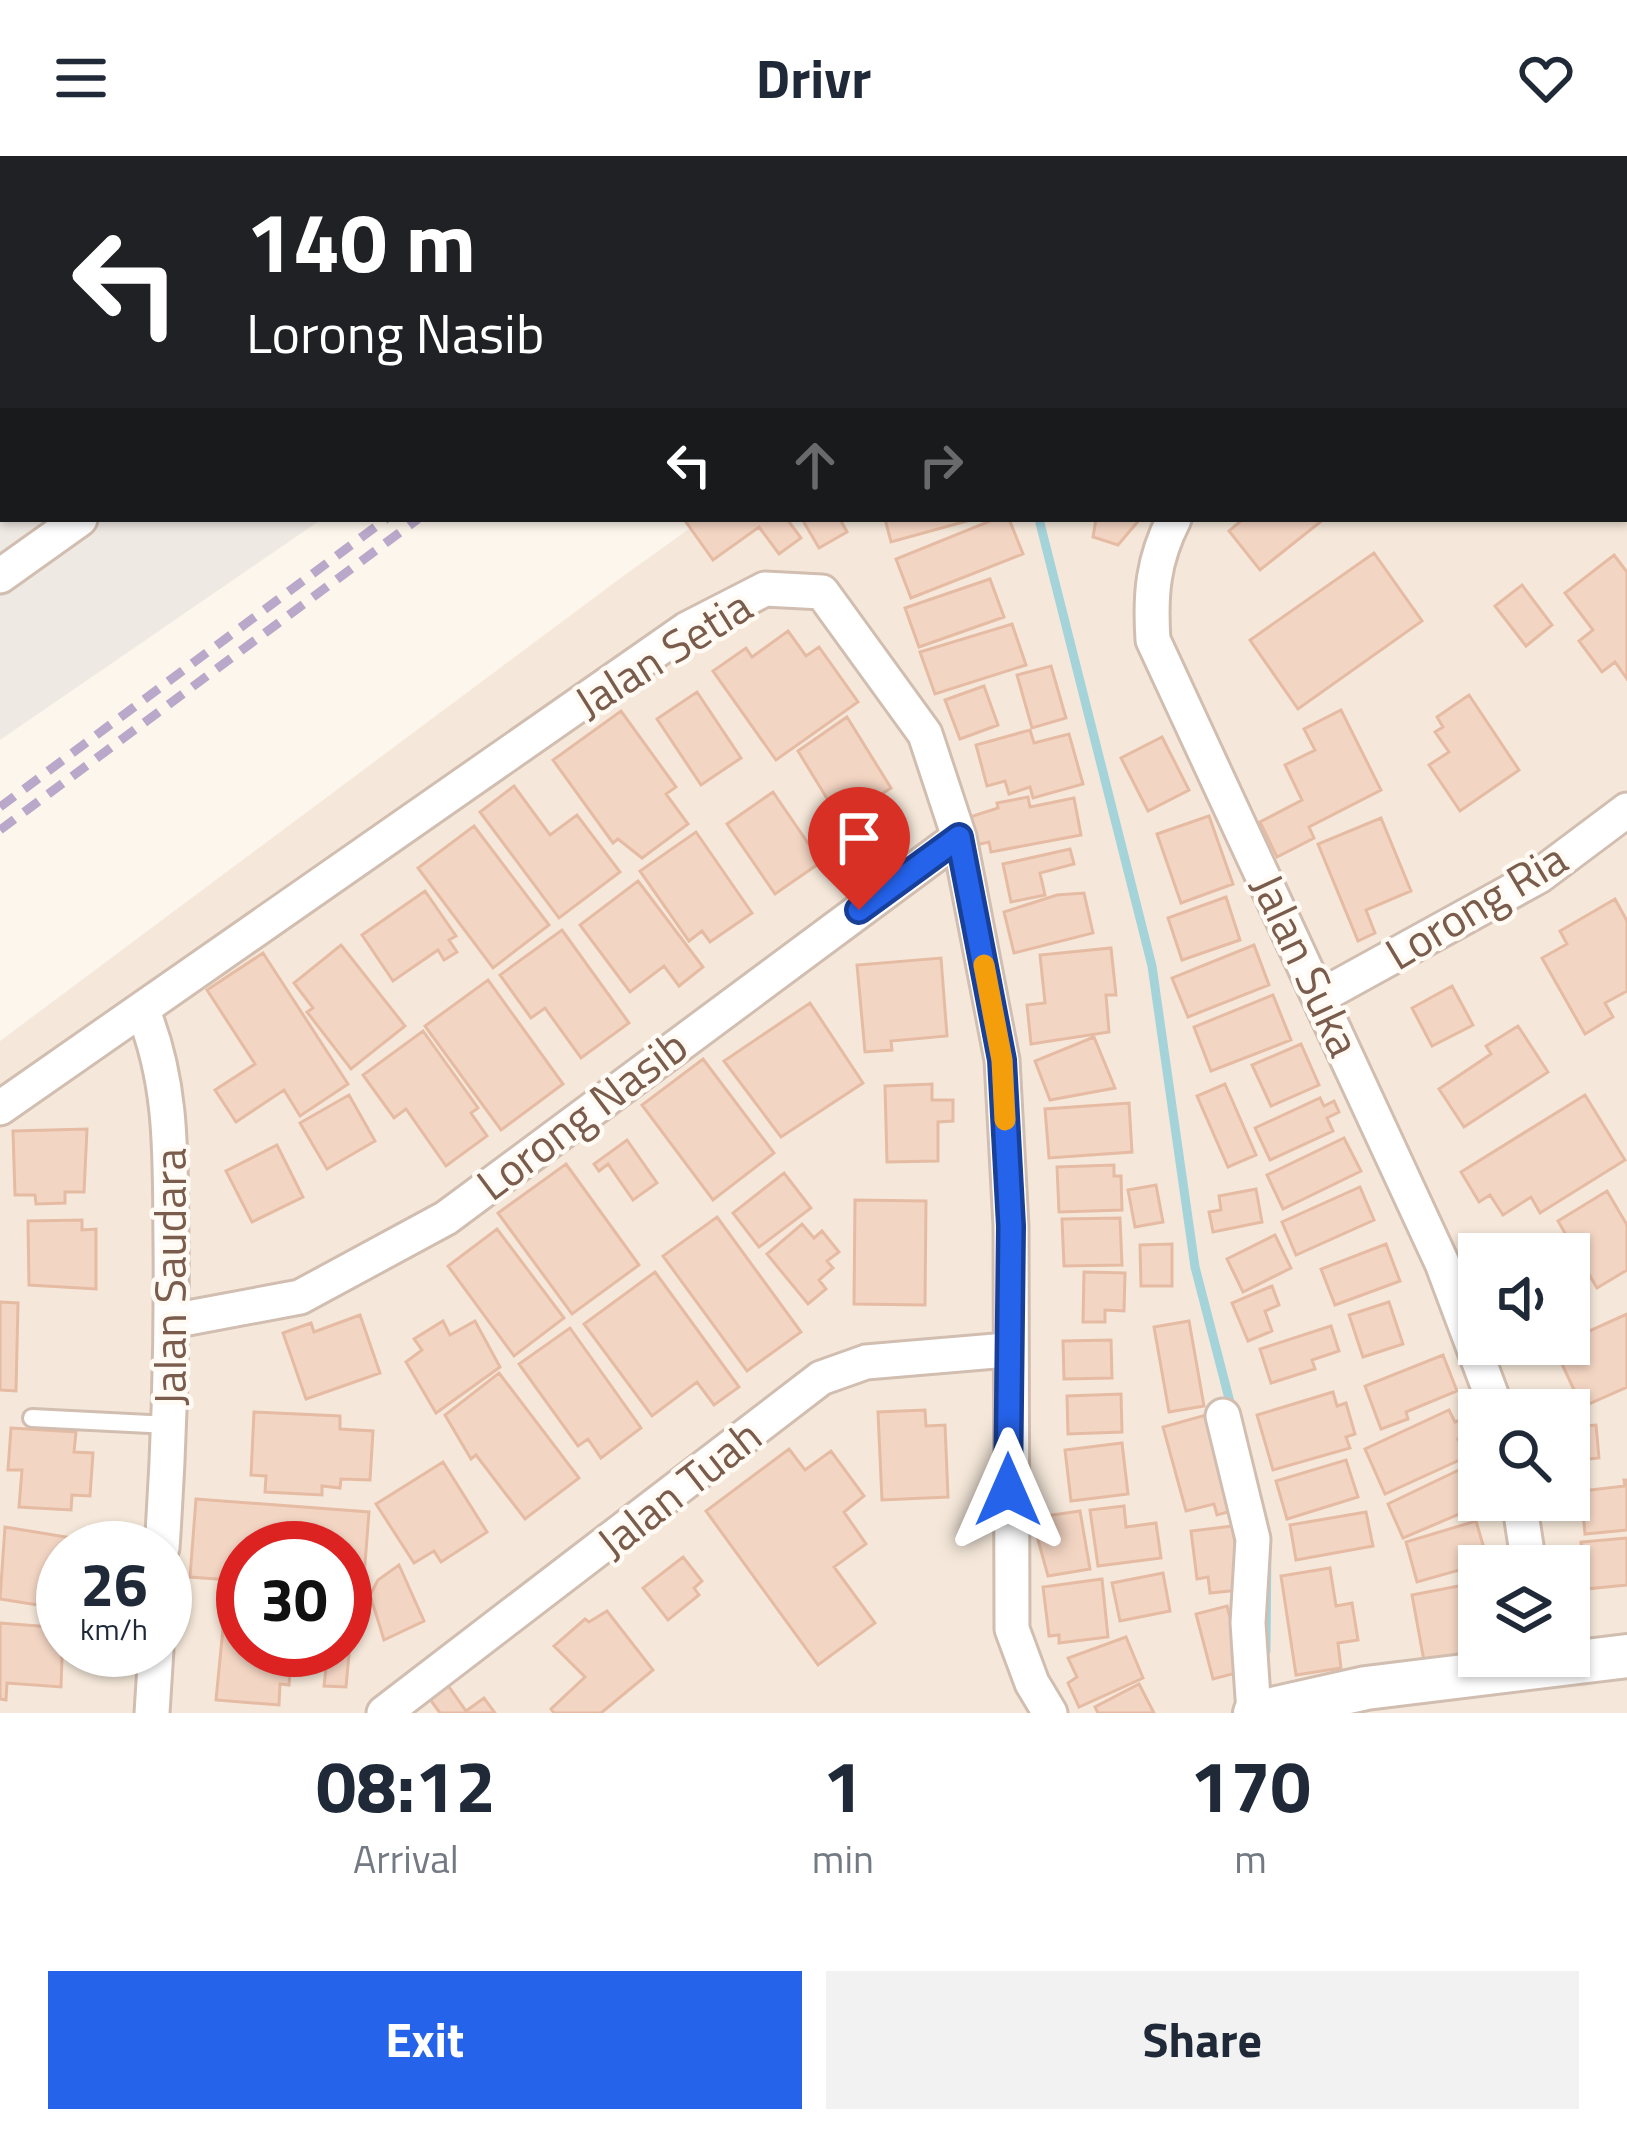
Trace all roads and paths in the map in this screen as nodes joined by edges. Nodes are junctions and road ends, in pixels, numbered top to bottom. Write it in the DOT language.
graph roads {
  1 [pos="76,522"];
  2 [pos="1172,522"];
  3 [pos="0,576"];
  4 [pos="1627,810"];
  5 [pos="959,837"];
  6 [pos="1321,996"];
  7 [pos="142,1010"];
  8 [pos="0,1108"];
  9 [pos="172,1322"];
  10 [pos="1007,1350"];
  11 [pos="1488,1389"];
  12 [pos="1223,1416"];
  13 [pos="32,1418"];
  14 [pos="170,1424"];
  15 [pos="164,1521"];
  16 [pos="1627,1656"];
  17 [pos="1590,1657"];
  18 [pos="154,1677"];
  19 [pos="1467,1677"];
  20 [pos="1368,1701"];
  21 [pos="1256,1712"];
  22 [pos="152,1713"];
  23 [pos="384,1713"];
  24 [pos="1050,1713"];
  1 -- 3 [label="street"];
  2 -- 6 [label="street, Jalan Suka"];
  4 -- 6 [label="street, Lorong Ria"];
  5 -- 7 [label="street, Jalan Setia"];
  5 -- 9 [label="street, Lorong Nasib"];
  5 -- 10 [label="street, Jalan Setia"];
  6 -- 11 [label="street, Jalan Suka"];
  7 -- 8 [label="street"];
  7 -- 9 [label="street, Jalan Saudara"];
  9 -- 14 [label="street, Jalan Saudara"];
  10 -- 23 [label="street, Jalan Tuah"];
  10 -- 24 [label="street, Jalan Setia"];
  12 -- 21 [label="street"];
  13 -- 14 [label="lane"];
  14 -- 15 [label="street, Jalan Saudara"];
  16 -- 17 [label="street"];
  18 -- 22 [label="street"];
  19 -- 20 [label="street"];
  20 -- 21 [label="street"];
}
